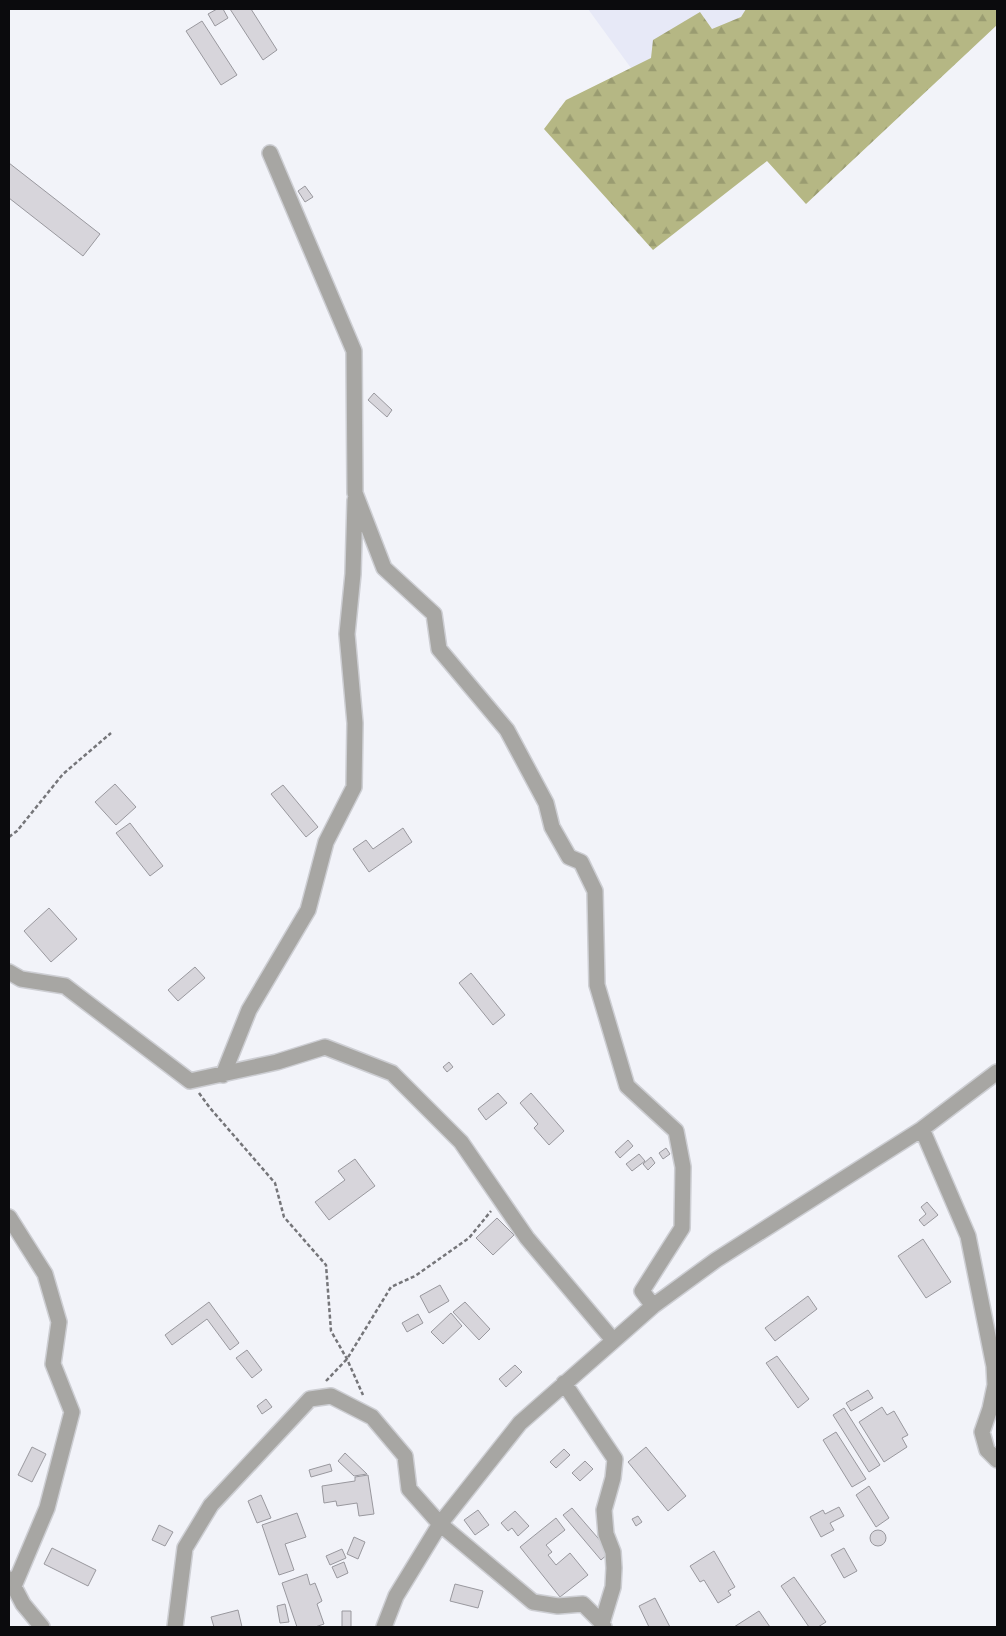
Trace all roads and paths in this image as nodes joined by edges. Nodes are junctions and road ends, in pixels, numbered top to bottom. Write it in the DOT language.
graph roads {
  1 [pos="270,153"];
  2 [pos="356,493"];
  3 [pos="112,733"];
  4 [pos="9,837"];
  5 [pos="9,972"];
  6 [pos="997,1072"];
  7 [pos="223,1075"];
  8 [pos="190,1081"];
  9 [pos="922,1129"];
  10 [pos="501,1200"];
  11 [pos="9,1217"];
  12 [pos="653,1306"];
  13 [pos="613,1340"];
  14 [pos="348,1359"];
  15 [pos="564,1383"];
  16 [pos="310,1399"];
  17 [pos="372,1417"];
  18 [pos="997,1460"];
  19 [pos="440,1524"];
  20 [pos="11,1582"];
  21 [pos="603,1625"];
  22 [pos="42,1627"];
  23 [pos="176,1627"];
  24 [pos="384,1627"];
  1 -- 2 [label="street"];
  2 -- 7 [label="street"];
  2 -- 12 [label="street"];
  3 -- 4 [label="path"];
  5 -- 8 [label="street"];
  6 -- 9 [label="street"];
  7 -- 8 [label="street"];
  7 -- 10 [label="street"];
  8 -- 14 [label="path"];
  9 -- 12 [label="street"];
  9 -- 18 [label="street"];
  10 -- 13 [label="street"];
  10 -- 14 [label="path"];
  11 -- 20 [label="street"];
  12 -- 13 [label="street"];
  13 -- 15 [label="street"];
  14 -- 16 [label="path"];
  14 -- 17 [label="path"];
  15 -- 19 [label="street"];
  15 -- 21 [label="street"];
  16 -- 17 [label="street"];
  16 -- 23 [label="street"];
  17 -- 19 [label="street"];
  19 -- 21 [label="street"];
  19 -- 24 [label="street"];
  20 -- 22 [label="street"];
}
